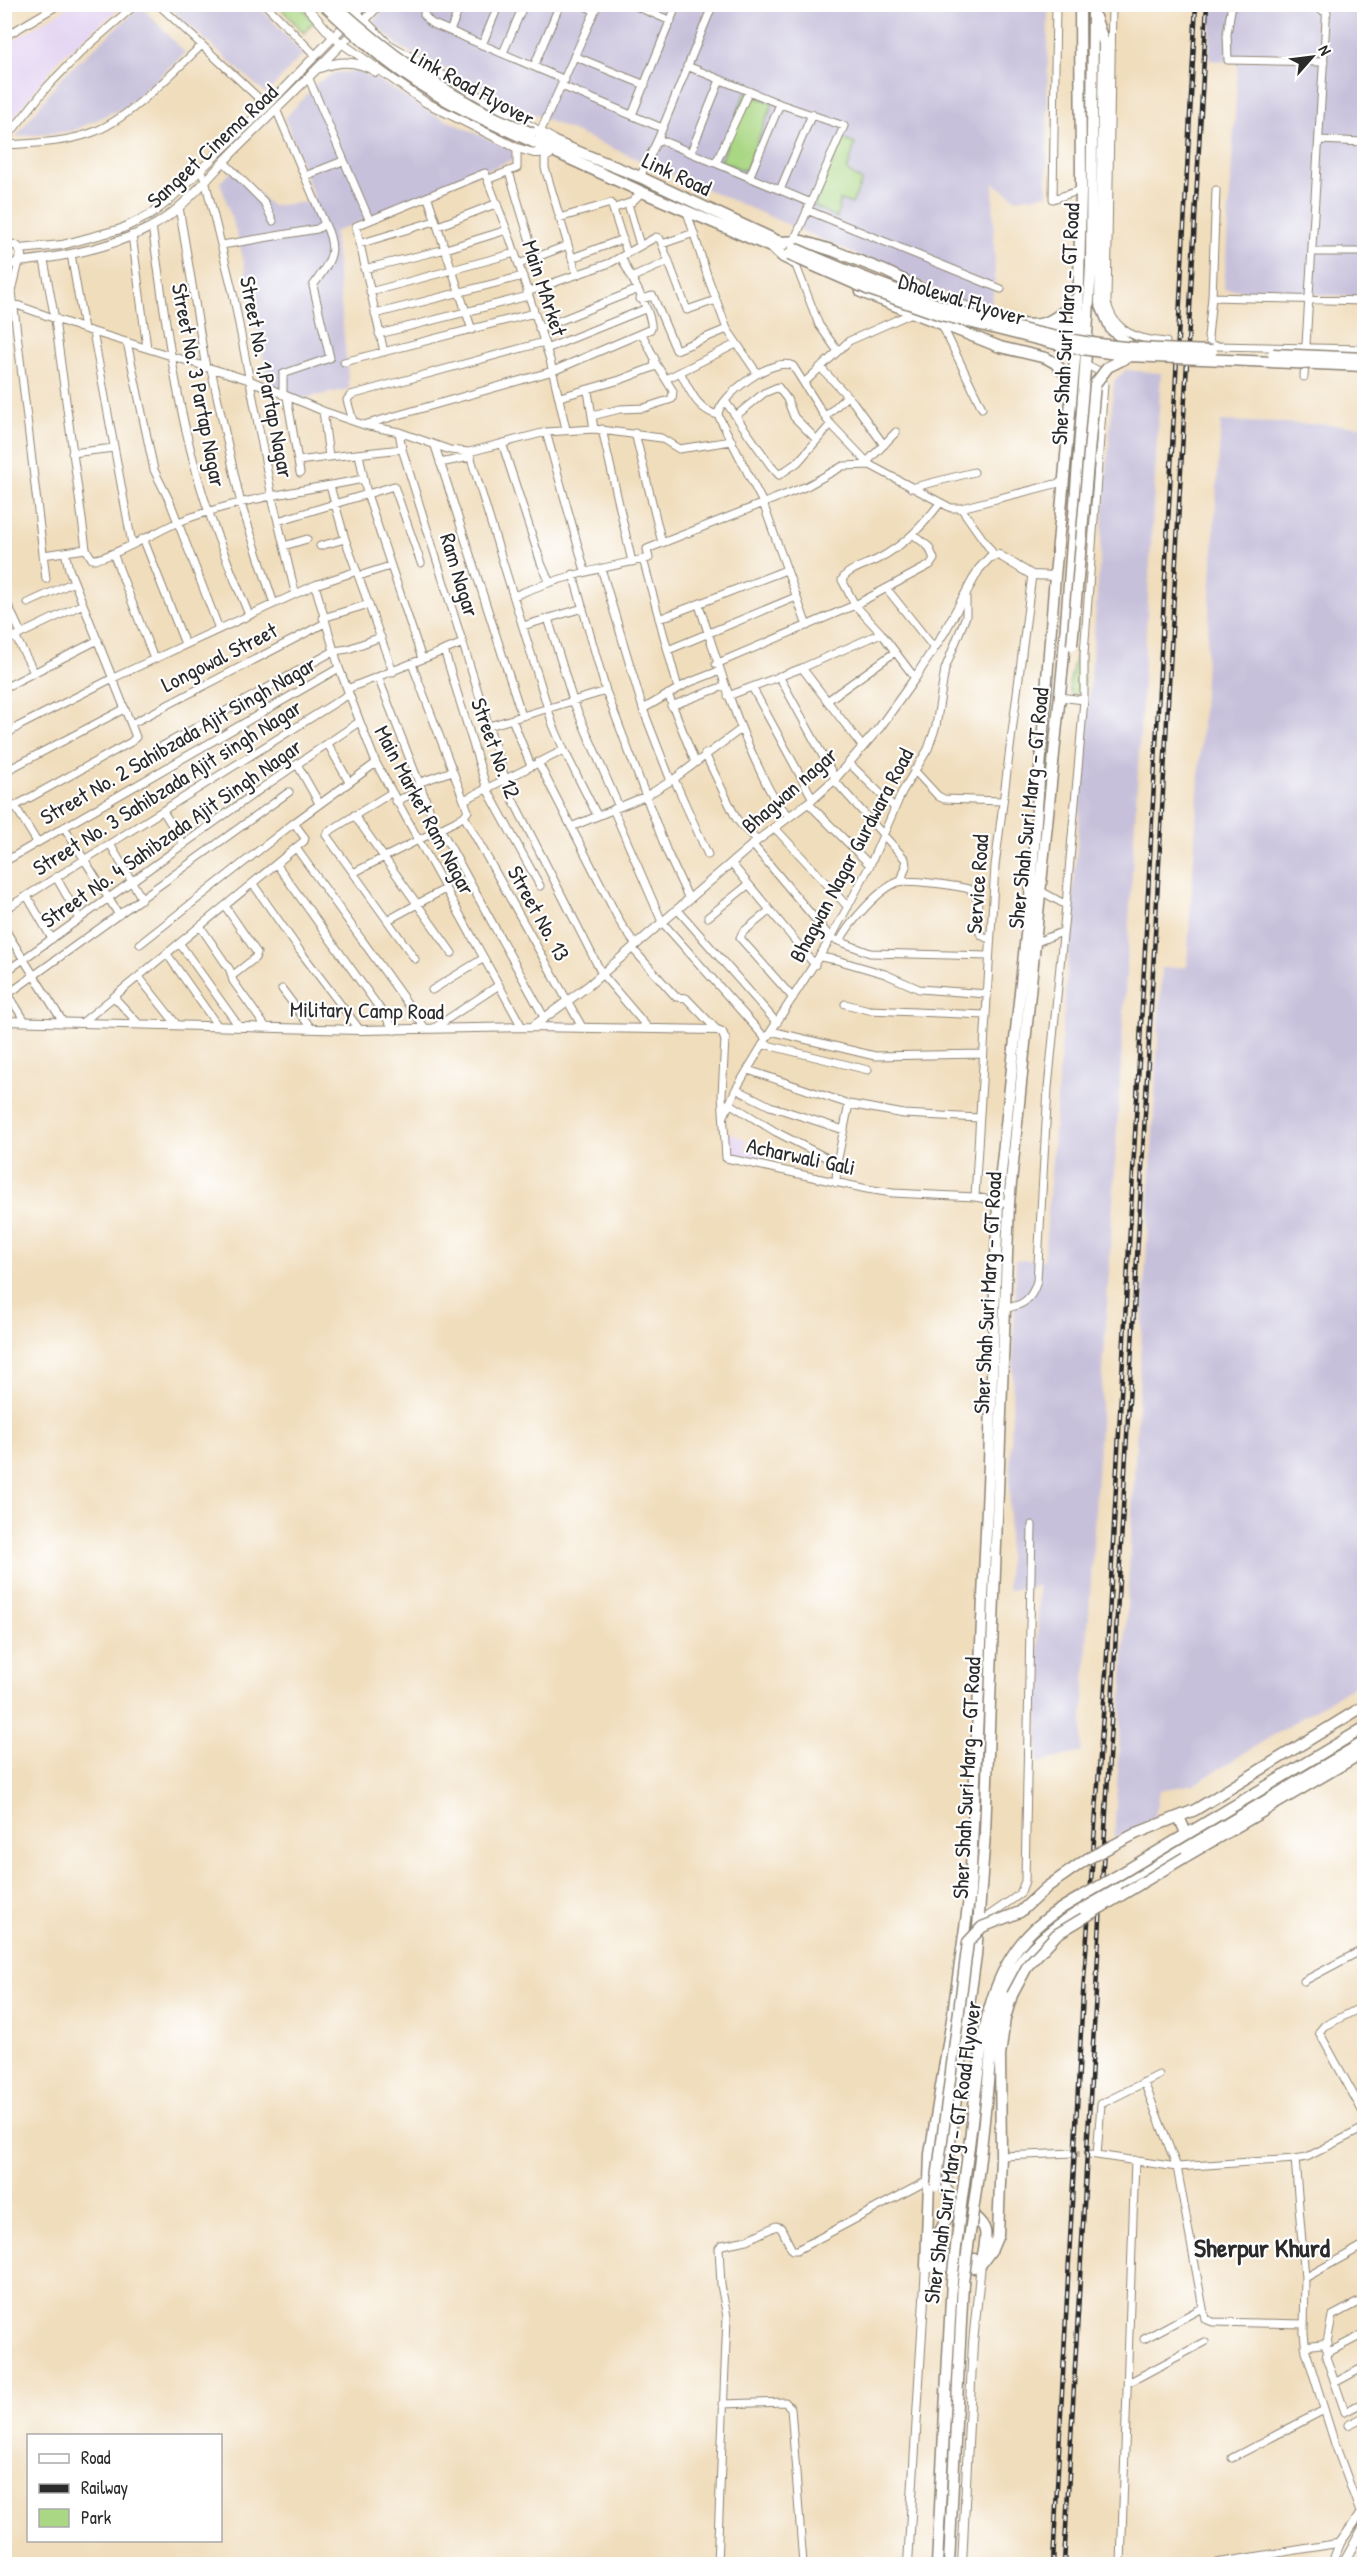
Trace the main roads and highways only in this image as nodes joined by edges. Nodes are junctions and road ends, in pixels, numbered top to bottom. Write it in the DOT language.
graph roads {
  1 [pos="323,4"];
  2 [pos="334,4"];
  3 [pos="1080,4"];
  4 [pos="1093,9"];
  5 [pos="535,135"];
  6 [pos="556,148"];
  7 [pos="776,245"];
  8 [pos="793,252"];
  9 [pos="1078,297"];
  10 [pos="1040,325"];
  11 [pos="1082,332"];
  12 [pos="1131,352"];
  13 [pos="1046,358"];
  14 [pos="1365,358"];
  15 [pos="1080,363"];
  16 [pos="1365,366"];
  17 [pos="1072,382"];
  18 [pos="1063,664"];
  19 [pos="998,1201"];
  20 [pos="1365,1706"];
  21 [pos="1365,1728"];
  22 [pos="1365,1742"];
  23 [pos="1365,1752"];
  24 [pos="1179,1818"];
  25 [pos="1186,1833"];
  26 [pos="1201,1844"];
  27 [pos="1009,1997"];
  28 [pos="932,2183"];
  29 [pos="960,2201"];
  30 [pos="928,2254"];
  31 [pos="981,2264"];
  32 [pos="957,2282"];
  33 [pos="937,2565"];
  34 [pos="949,2565"];
  1 -- 5 [label="main road, Link Road Flyover, bridge"];
  2 -- 5 [label="main road, Link Road Flyover, bridge"];
  3 -- 9 [label="main road, Sher Shah Suri Marg - GT Road"];
  4 -- 11 [label="main road, Sher Shah Suri Marg - GT Road"];
  4 -- 12 [label="main road"];
  5 -- 6 [label="main road, Link Road Flyover"];
  6 -- 7 [label="main road, Link Road"];
  6 -- 7 [label="main road, Link Road"];
  7 -- 8 [label="main road, Dholewal Flyover"];
  8 -- 10 [label="main road"];
  8 -- 12 [label="main road, Dholewal Flyover, bridge"];
  8 -- 13 [label="main road"];
  9 -- 10 [label="main road"];
  9 -- 11 [label="main road, Sher Shah Suri Marg - GT Road"];
  10 -- 11 [label="main road"];
  11 -- 15 [label="main road, Sher Shah Suri Marg - GT Road"];
  12 -- 14 [label="main road, Dholewal Flyover, bridge"];
  12 -- 16 [label="main road, Dholewal Flyover, bridge"];
  12 -- 18 [label="main road, bridge"];
  13 -- 15 [label="main road"];
  13 -- 17 [label="main road"];
  15 -- 17 [label="main road, Sher Shah Suri Marg - GT Road"];
  15 -- 18 [label="main road, Sher Shah Suri Marg - GT Road"];
  17 -- 19 [label="main road, Sher Shah Suri Marg - GT Road"];
  18 -- 19 [label="main road, Sher Shah Suri Marg - GT Road"];
  19 -- 28 [label="main road, Sher Shah Suri Marg - GT Road"];
  19 -- 29 [label="main road, Sher Shah Suri Marg - GT Road"];
  20 -- 24 [label="main road"];
  21 -- 25 [label="main road, Sher Shah Suri Marg - GT Road Flyover"];
  22 -- 26 [label="main road, Sher Shah Suri Marg - GT Road Flyover"];
  23 -- 26 [label="main road"];
  24 -- 25 [label="main road"];
  24 -- 28 [label="main road, bridge"];
  25 -- 29 [label="main road, Sher Shah Suri Marg - GT Road Flyover, bridge"];
  26 -- 27 [label="main road, bridge"];
  26 -- 27 [label="main road, Sher Shah Suri Marg - GT Road Flyover, bridge"];
  27 -- 31 [label="main road"];
  27 -- 32 [label="main road, Sher Shah Suri Marg - GT Road Flyover, bridge"];
  28 -- 30 [label="main road"];
  29 -- 30 [label="main road"];
  29 -- 31 [label="main road, Sher Shah Suri Marg - GT Road"];
  29 -- 32 [label="main road, Sher Shah Suri Marg - GT Road Flyover, bridge"];
  30 -- 31 [label="main road"];
  30 -- 31 [label="main road"];
  32 -- 33 [label="main road, Sher Shah Suri Marg - GT Road Flyover"];
  32 -- 34 [label="main road, Sher Shah Suri Marg - GT Road Flyover"];
}
